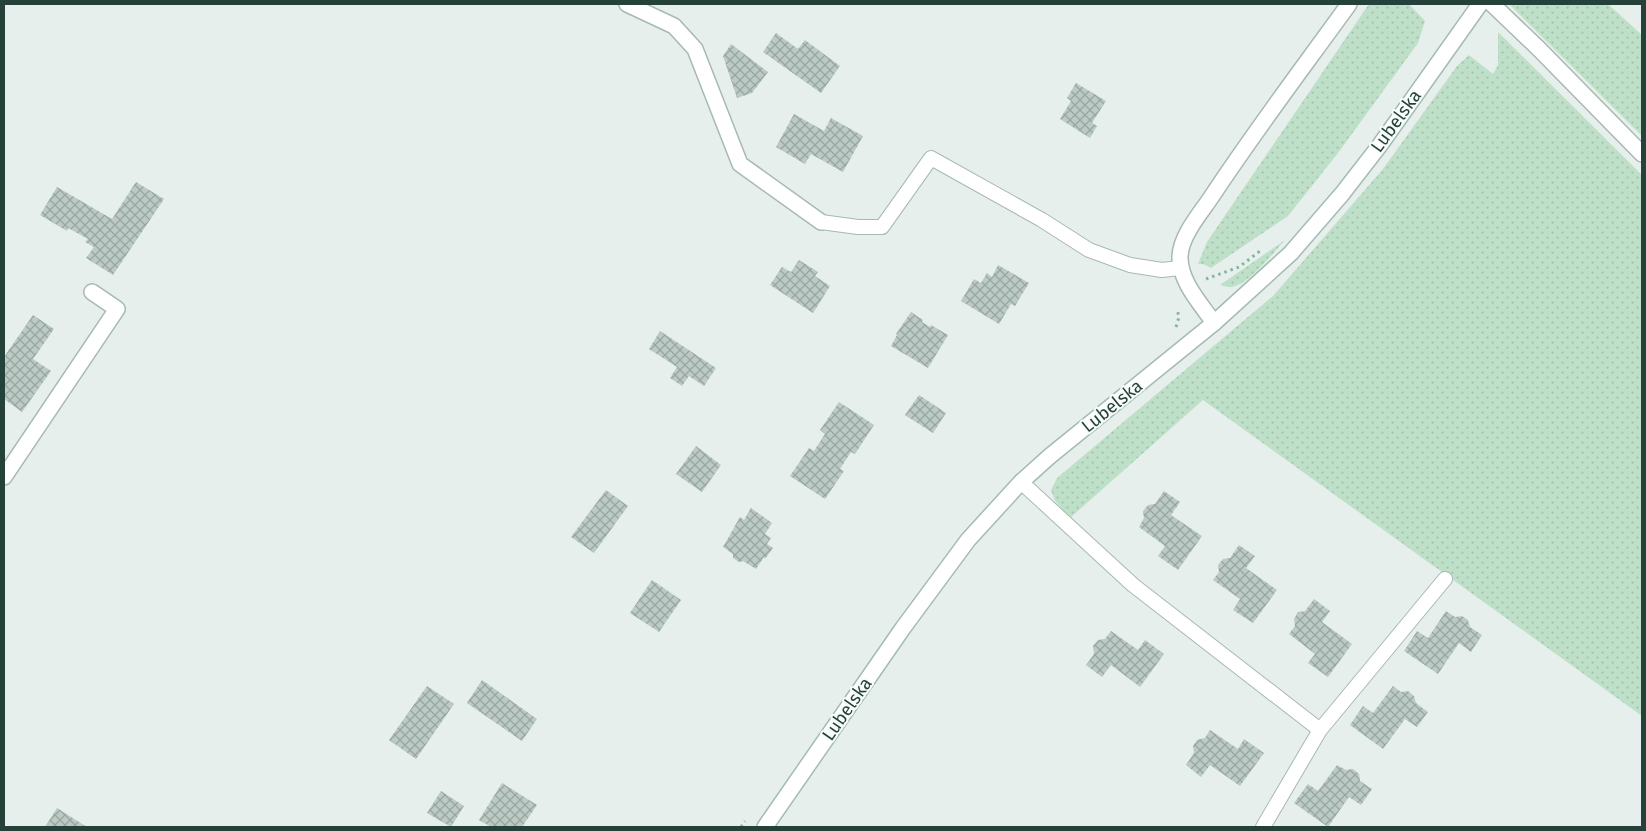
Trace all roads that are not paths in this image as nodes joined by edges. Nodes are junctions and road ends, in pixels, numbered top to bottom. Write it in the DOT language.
graph roads {
  1 [pos="627,4"];
  2 [pos="1349,4"];
  3 [pos="1480,4"];
  4 [pos="1492,4"];
  5 [pos="1642,154"];
  6 [pos="821,222"];
  7 [pos="1180,268"];
  8 [pos="92,292"];
  9 [pos="1214,323"];
  10 [pos="4,478"];
  11 [pos="1021,482"];
  12 [pos="1445,579"];
  13 [pos="1320,730"];
  14 [pos="765,827"];
  15 [pos="1263,827"];
  1 -- 6 [label="street"];
  2 -- 7 [label="street"];
  3 -- 9 [label="street, Lubelska"];
  4 -- 5 [label="street"];
  6 -- 7 [label="lane"];
  7 -- 9 [label="street"];
  8 -- 10 [label="street"];
  9 -- 11 [label="street, Lubelska"];
  11 -- 13 [label="lane"];
  11 -- 14 [label="street, Lubelska"];
  12 -- 13 [label="lane"];
  13 -- 15 [label="lane"];
}
